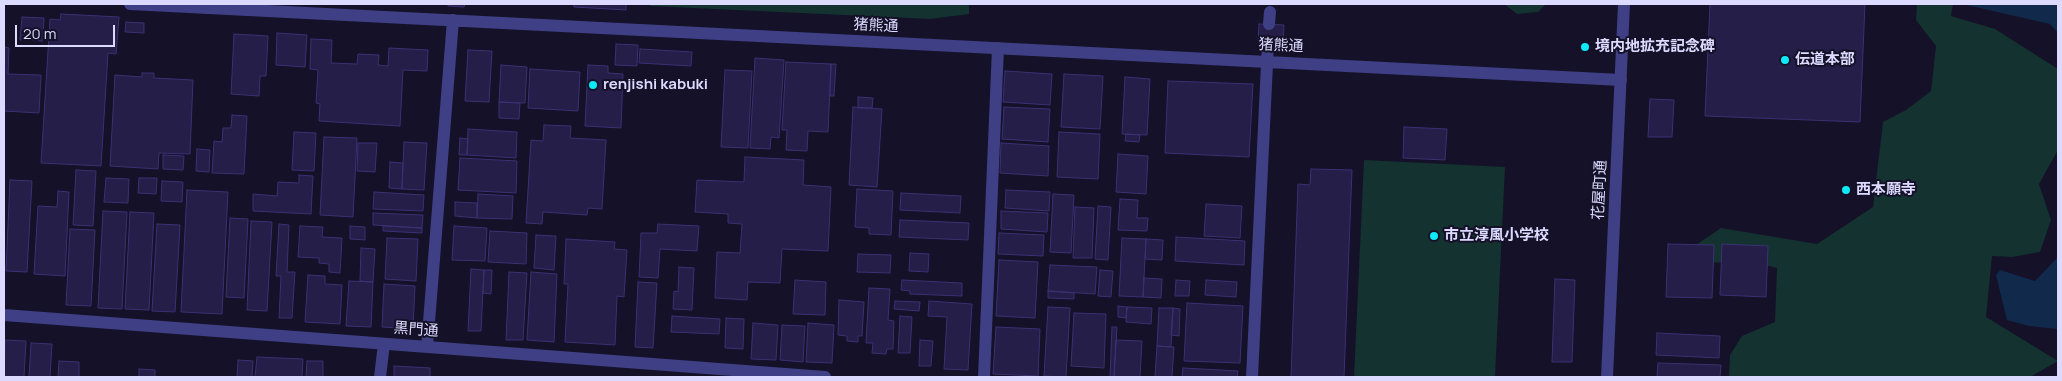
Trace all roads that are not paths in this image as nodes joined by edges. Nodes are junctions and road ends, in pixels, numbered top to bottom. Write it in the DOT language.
graph roads {
  1 [pos="130,4"];
  2 [pos="1624,4"];
  3 [pos="453,20"];
  4 [pos="1268,43"];
  5 [pos="998,48"];
  6 [pos="1267,62"];
  7 [pos="1621,80"];
  8 [pos="4,315"];
  9 [pos="384,344"];
  10 [pos="427,347"];
  11 [pos="380,377"];
  12 [pos="807,377"];
  13 [pos="825,377"];
  14 [pos="984,377"];
  15 [pos="1252,377"];
  16 [pos="1607,377"];
  1 -- 3 [label="street, 猪熊通"];
  2 -- 7 [label="street, 花屋町通"];
  3 -- 5 [label="street, 猪熊通"];
  3 -- 10 [label="street"];
  4 -- 6 [label="street"];
  5 -- 6 [label="street, 猪熊通"];
  5 -- 14 [label="street"];
  6 -- 7 [label="street, 猪熊通"];
  6 -- 15 [label="street"];
  7 -- 16 [label="street, 花屋町通"];
  8 -- 9 [label="street, 黒門通"];
  9 -- 10 [label="street, 黒門通"];
  9 -- 11 [label="street"];
  10 -- 12 [label="street, 黒門通"];
  12 -- 13 [label="street, 黒門通"];
}
